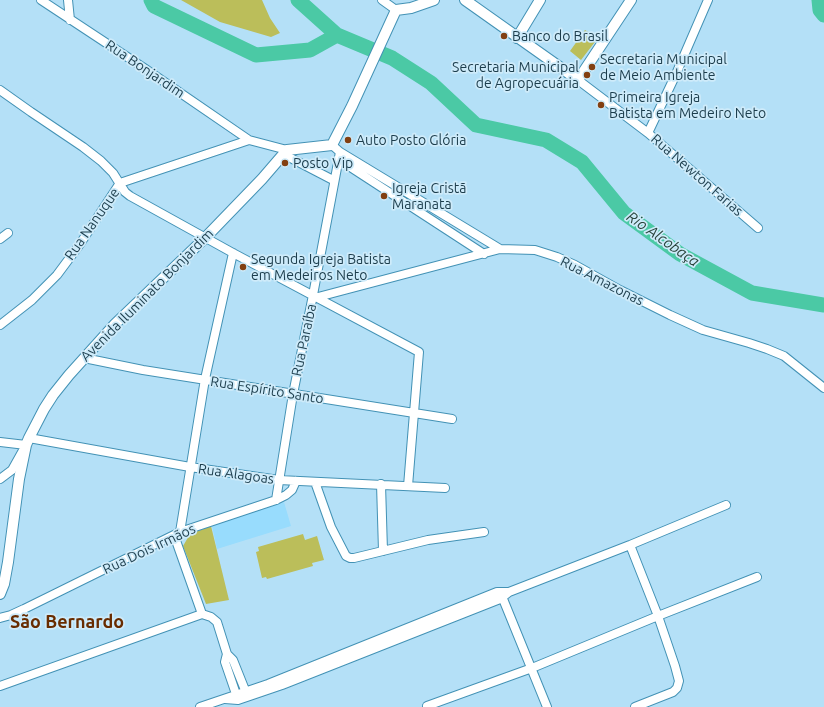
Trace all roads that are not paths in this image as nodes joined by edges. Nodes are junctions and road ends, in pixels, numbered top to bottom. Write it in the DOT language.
graph roads {
  1 [pos="40,0"];
  2 [pos="68,0"];
  3 [pos="382,0"];
  4 [pos="434,0"];
  5 [pos="465,0"];
  6 [pos="540,0"];
  7 [pos="631,0"];
  8 [pos="708,0"];
  9 [pos="396,10"];
  10 [pos="70,20"];
  11 [pos="517,38"];
  12 [pos="578,80"];
  13 [pos="0,90"];
  14 [pos="648,133"];
  15 [pos="249,140"];
  16 [pos="285,152"];
  17 [pos="337,152"];
  18 [pos="333,180"];
  19 [pos="120,183"];
  20 [pos="758,228"];
  21 [pos="8,232"];
  22 [pos="205,238"];
  23 [pos="0,239"];
  24 [pos="500,249"];
  25 [pos="233,253"];
  26 [pos="484,254"];
  27 [pos="315,296"];
  28 [pos="0,325"];
  29 [pos="84,358"];
  30 [pos="205,379"];
  31 [pos="824,388"];
  32 [pos="293,394"];
  33 [pos="413,413"];
  34 [pos="452,419"];
  35 [pos="28,441"];
  36 [pos="0,442"];
  37 [pos="190,467"];
  38 [pos="0,479"];
  39 [pos="279,480"];
  40 [pos="296,481"];
  41 [pos="315,482"];
  42 [pos="381,484"];
  43 [pos="408,486"];
  44 [pos="445,488"];
  45 [pos="276,500"];
  46 [pos="726,505"];
  47 [pos="484,532"];
  48 [pos="177,533"];
  49 [pos="630,545"];
  50 [pos="383,551"];
  51 [pos="757,577"];
  52 [pos="0,594"];
  53 [pos="501,595"];
  54 [pos="202,614"];
  55 [pos="658,616"];
  56 [pos="0,618"];
  57 [pos="227,654"];
  58 [pos="532,668"];
  59 [pos="0,686"];
  60 [pos="247,694"];
  61 [pos="237,697"];
  62 [pos="428,706"];
  63 [pos="200,707"];
  64 [pos="547,707"];
  65 [pos="635,707"];
  1 -- 10 [label="street, Rua Bonjardim"];
  2 -- 10 [label="street"];
  3 -- 9 [label="street"];
  4 -- 9 [label="street"];
  5 -- 11 [label="street"];
  6 -- 11 [label="street"];
  7 -- 12 [label="street"];
  8 -- 14 [label="street"];
  9 -- 17 [label="street"];
  10 -- 15 [label="street, Rua Bonjardim"];
  11 -- 12 [label="street"];
  12 -- 14 [label="street, Rua Newton Farias"];
  13 -- 19 [label="street"];
  14 -- 20 [label="street, Rua Newton Farias"];
  15 -- 16 [label="street"];
  15 -- 19 [label="street, Rua Nanuque"];
  16 -- 17 [label="street"];
  16 -- 18 [label="street"];
  16 -- 22 [label="street, Avenida Iluminato Bonjardim"];
  17 -- 18 [label="street, Rua Paraíba"];
  17 -- 24 [label="street"];
  17 -- 26 [label="street"];
  18 -- 27 [label="street, Rua Paraíba"];
  19 -- 22 [label="street"];
  19 -- 28 [label="street, Rua Nanuque"];
  21 -- 23 [label="street"];
  22 -- 25 [label="street"];
  22 -- 29 [label="street, Avenida Iluminato Bonjardim"];
  24 -- 26 [label="street, Rua Amazonas"];
  24 -- 31 [label="street, Rua Amazonas"];
  25 -- 27 [label="street"];
  25 -- 30 [label="street"];
  26 -- 27 [label="street, Rua Amazonas"];
  27 -- 32 [label="street, Rua Paraíba"];
  27 -- 33 [label="street"];
  29 -- 30 [label="street, Rua Espírito Santo"];
  29 -- 35 [label="street, Avenida Iluminato Bonjardim"];
  30 -- 32 [label="street, Rua Espírito Santo"];
  30 -- 37 [label="street"];
  32 -- 33 [label="street, Rua Espírito Santo"];
  32 -- 39 [label="street, Rua Paraíba"];
  33 -- 34 [label="street, Rua Espírito Santo"];
  33 -- 43 [label="street"];
  35 -- 36 [label="street, Rua Alagoas"];
  35 -- 37 [label="street, Rua Alagoas"];
  35 -- 38 [label="street"];
  35 -- 52 [label="street, Avenida Iluminato Bonjardim"];
  37 -- 39 [label="street, Rua Alagoas"];
  37 -- 48 [label="street"];
  39 -- 40 [label="street, Rua Alagoas"];
  39 -- 45 [label="street, Rua Paraíba"];
  40 -- 41 [label="street, Rua Alagoas"];
  40 -- 45 [label="street, Rua Dois Irmãos"];
  41 -- 42 [label="street, Rua Alagoas"];
  41 -- 50 [label="street"];
  42 -- 43 [label="street, Rua Alagoas"];
  42 -- 50 [label="street"];
  43 -- 44 [label="street, Rua Alagoas"];
  45 -- 48 [label="street, Rua Dois Irmãos"];
  46 -- 49 [label="street"];
  47 -- 50 [label="street"];
  48 -- 54 [label="street"];
  48 -- 56 [label="street, Rua Dois Irmãos"];
  49 -- 53 [label="street"];
  49 -- 55 [label="street"];
  51 -- 55 [label="street"];
  53 -- 58 [label="street"];
  53 -- 60 [label="street"];
  54 -- 57 [label="street"];
  54 -- 59 [label="street"];
  55 -- 58 [label="street"];
  55 -- 65 [label="street"];
  57 -- 60 [label="street"];
  57 -- 61 [label="street"];
  58 -- 62 [label="street"];
  58 -- 64 [label="street"];
  60 -- 61 [label="street"];
  61 -- 63 [label="street"];
}
